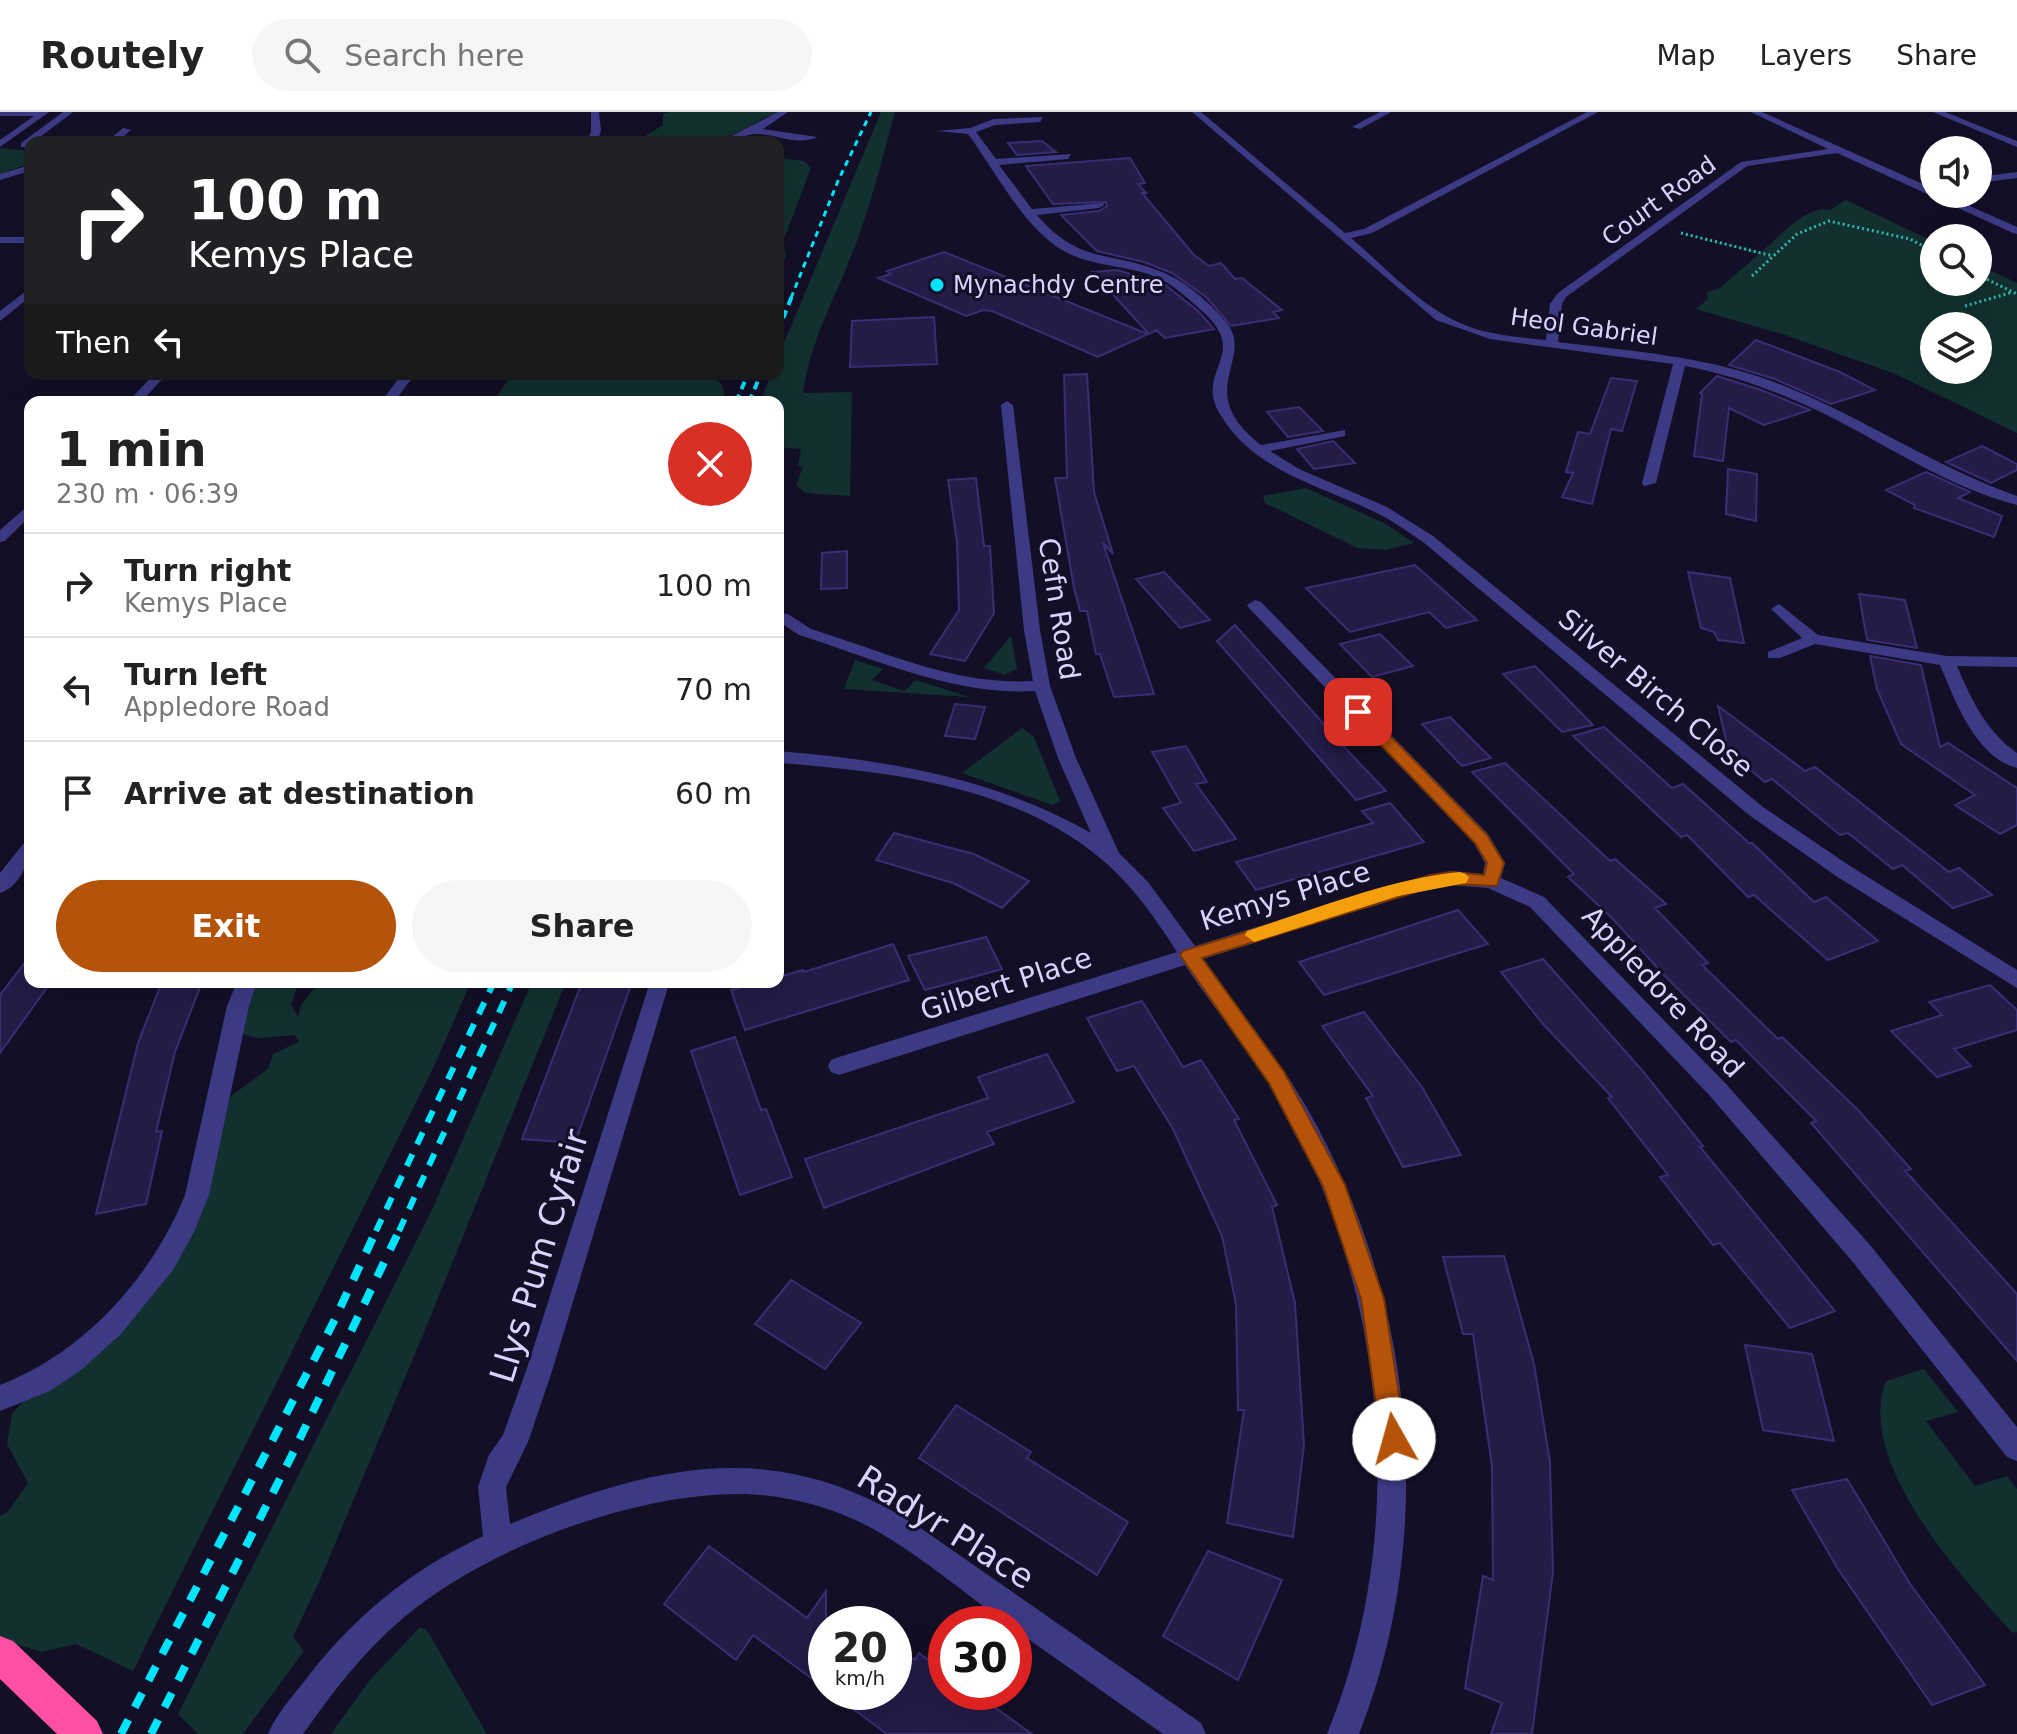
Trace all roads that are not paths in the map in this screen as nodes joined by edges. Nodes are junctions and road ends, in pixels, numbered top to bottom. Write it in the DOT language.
graph roads {
  1 [pos="45,112"];
  2 [pos="69,112"];
  3 [pos="595,112"];
  4 [pos="784,112"];
  5 [pos="1196,112"];
  6 [pos="1594,112"];
  7 [pos="1755,112"];
  8 [pos="1937,112"];
  9 [pos="0,113"];
  10 [pos="1379,113"];
  11 [pos="1040,119"];
  12 [pos="1357,127"];
  13 [pos="126,130"];
  14 [pos="755,130"];
  15 [pos="942,131"];
  16 [pos="971,131"];
  17 [pos="39,136"];
  18 [pos="118,136"];
  19 [pos="594,136"];
  20 [pos="740,136"];
  21 [pos="780,136"];
  22 [pos="784,137"];
  23 [pos="812,137"];
  24 [pos="0,144"];
  25 [pos="2017,144"];
  26 [pos="24,146"];
  27 [pos="1837,150"];
  28 [pos="1068,156"];
  29 [pos="995,162"];
  30 [pos="24,171"];
  31 [pos="2017,175"];
  32 [pos="0,177"];
  33 [pos="1992,178"];
  34 [pos="1920,185"];
  35 [pos="1099,205"];
  36 [pos="1966,208"];
  37 [pos="1032,212"];
  38 [pos="2017,231"];
  39 [pos="1343,237"];
  40 [pos="0,240"];
  41 [pos="24,240"];
  42 [pos="24,296"];
  43 [pos="0,317"];
  44 [pos="1552,344"];
  45 [pos="1680,362"];
  46 [pos="155,380"];
  47 [pos="404,380"];
  48 [pos="140,396"];
  49 [pos="392,396"];
  50 [pos="1007,405"];
  51 [pos="1340,433"];
  52 [pos="1262,449"];
  53 [pos="1649,483"];
  54 [pos="2017,501"];
  55 [pos="24,514"];
  56 [pos="0,538"];
  57 [pos="1255,605"];
  58 [pos="1779,609"];
  59 [pos="784,618"];
  60 [pos="1813,639"];
  61 [pos="1774,655"];
  62 [pos="1947,661"];
  63 [pos="2017,662"];
  64 [pos="1042,686"];
  65 [pos="784,758"];
  66 [pos="2017,762"];
  67 [pos="1112,856"];
  68 [pos="16,857"];
  69 [pos="1491,881"];
  70 [pos="0,886"];
  71 [pos="1190,955"];
  72 [pos="2017,980"];
  73 [pos="245,988"];
  74 [pos="658,988"];
  75 [pos="839,1066"];
  76 [pos="0,1398"];
  77 [pos="2017,1448"];
  78 [pos="498,1543"];
  79 [pos="0,1654"];
  80 [pos="84,1734"];
  81 [pos="284,1734"];
  82 [pos="1190,1734"];
  83 [pos="1343,1734"];
  1 -- 9 [label="street"];
  1 -- 24 [label="street"];
  2 -- 17 [label="street"];
  3 -- 19 [label="street"];
  4 -- 14 [label="street"];
  5 -- 39 [label="street, Heol Gabriel"];
  6 -- 39 [label="street"];
  7 -- 27 [label="street"];
  8 -- 25 [label="street"];
  10 -- 12 [label="street"];
  11 -- 16 [label="street"];
  13 -- 18 [label="street"];
  14 -- 20 [label="street"];
  14 -- 21 [label="street"];
  15 -- 16 [label="street"];
  16 -- 29 [label="street, Silver Birch Close"];
  22 -- 23 [label="street"];
  24 -- 26 [label="street"];
  27 -- 34 [label="street"];
  27 -- 44 [label="street, Court Road"];
  28 -- 29 [label="street"];
  29 -- 37 [label="street, Silver Birch Close"];
  30 -- 32 [label="street"];
  31 -- 33 [label="street"];
  35 -- 37 [label="street"];
  36 -- 38 [label="street"];
  37 -- 52 [label="street, Silver Birch Close"];
  39 -- 44 [label="street, Heol Gabriel"];
  40 -- 41 [label="street"];
  42 -- 43 [label="street"];
  44 -- 45 [label="street, Heol Gabriel"];
  45 -- 53 [label="street"];
  45 -- 54 [label="street, Heol Gabriel"];
  46 -- 48 [label="street"];
  47 -- 49 [label="street"];
  50 -- 64 [label="street, Cefn Road"];
  51 -- 52 [label="street"];
  52 -- 72 [label="street, Silver Birch Close"];
  55 -- 56 [label="street"];
  57 -- 69 [label="street"];
  58 -- 60 [label="street"];
  59 -- 64 [label="street"];
  60 -- 61 [label="street"];
  60 -- 62 [label="street"];
  62 -- 63 [label="street"];
  62 -- 66 [label="street"];
  64 -- 67 [label="street, Cefn Road"];
  65 -- 67 [label="street"];
  67 -- 71 [label="street"];
  68 -- 70 [label="street"];
  69 -- 71 [label="street, Kemys Place"];
  69 -- 77 [label="street, Appledore Road"];
  71 -- 75 [label="street, Gilbert Place"];
  71 -- 83 [label="street"];
  73 -- 76 [label="street"];
  74 -- 78 [label="street, Llys Pum Cyfair"];
  78 -- 81 [label="street, Radyr Place"];
  78 -- 82 [label="street, Radyr Place"];
  79 -- 80 [label="highway"];
}
